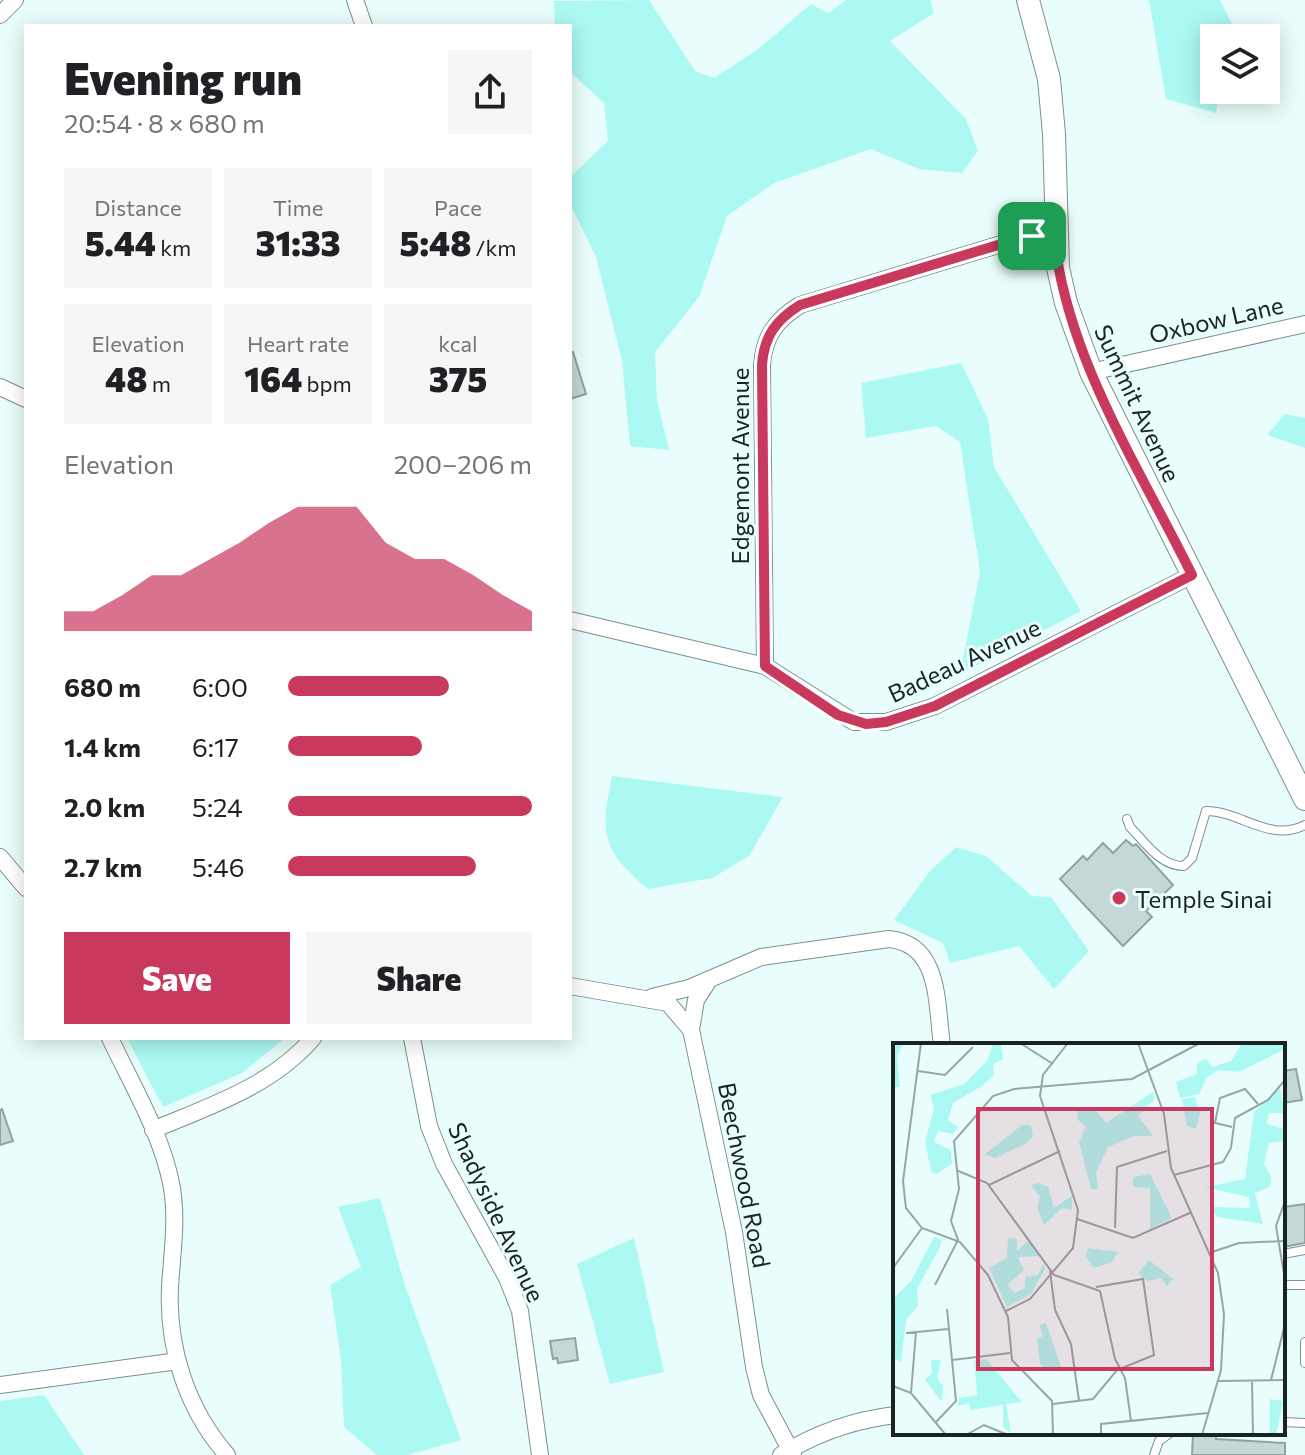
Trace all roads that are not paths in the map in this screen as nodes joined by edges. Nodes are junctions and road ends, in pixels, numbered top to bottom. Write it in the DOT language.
graph roads {
  1 [pos="15,0"];
  2 [pos="355,0"];
  3 [pos="1028,0"];
  4 [pos="0,15"];
  5 [pos="363,24"];
  6 [pos="1054,235"];
  7 [pos="1305,324"];
  8 [pos="1091,372"];
  9 [pos="0,387"];
  10 [pos="24,398"];
  11 [pos="1192,575"];
  12 [pos="572,620"];
  13 [pos="765,666"];
  14 [pos="1305,799"];
  15 [pos="1127,819"];
  16 [pos="1305,825"];
  17 [pos="0,857"];
  18 [pos="24,886"];
  19 [pos="710,980"];
  20 [pos="572,986"];
  21 [pos="650,997"];
  22 [pos="691,1030"];
  23 [pos="111,1040"];
  24 [pos="311,1040"];
  25 [pos="412,1040"];
  26 [pos="942,1043"];
  27 [pos="153,1130"];
  28 [pos="1305,1250"];
  29 [pos="1285,1254"];
  30 [pos="1305,1342"];
  31 [pos="178,1361"];
  32 [pos="1305,1363"];
  33 [pos="0,1385"];
  34 [pos="893,1415"];
  35 [pos="1285,1422"];
  36 [pos="1305,1423"];
  37 [pos="1167,1435"];
  38 [pos="788,1453"];
  39 [pos="227,1455"];
  40 [pos="540,1455"];
  41 [pos="1154,1455"];
  1 -- 4 [label="street"];
  2 -- 5 [label="street"];
  3 -- 6 [label="street, Summit Avenue"];
  6 -- 8 [label="street, Summit Avenue"];
  6 -- 13 [label="street, Edgemont Avenue"];
  7 -- 8 [label="street, Oxbow Lane"];
  8 -- 11 [label="street, Summit Avenue"];
  9 -- 10 [label="street"];
  11 -- 13 [label="street, Badeau Avenue"];
  11 -- 14 [label="street, Summit Avenue"];
  12 -- 13 [label="street, Badeau Avenue"];
  15 -- 16 [label="lane"];
  17 -- 18 [label="street"];
  19 -- 21 [label="street"];
  19 -- 22 [label="street"];
  19 -- 26 [label="street"];
  20 -- 21 [label="street"];
  21 -- 22 [label="street"];
  22 -- 38 [label="street, Beechwood Road"];
  23 -- 27 [label="street"];
  24 -- 27 [label="street"];
  25 -- 40 [label="street, Shadyside Avenue"];
  27 -- 31 [label="street"];
  28 -- 29 [label="lane"];
  30 -- 32 [label="lane"];
  31 -- 33 [label="street"];
  31 -- 39 [label="street"];
  34 -- 38 [label="street"];
  35 -- 36 [label="lane"];
  37 -- 41 [label="lane"];
}
